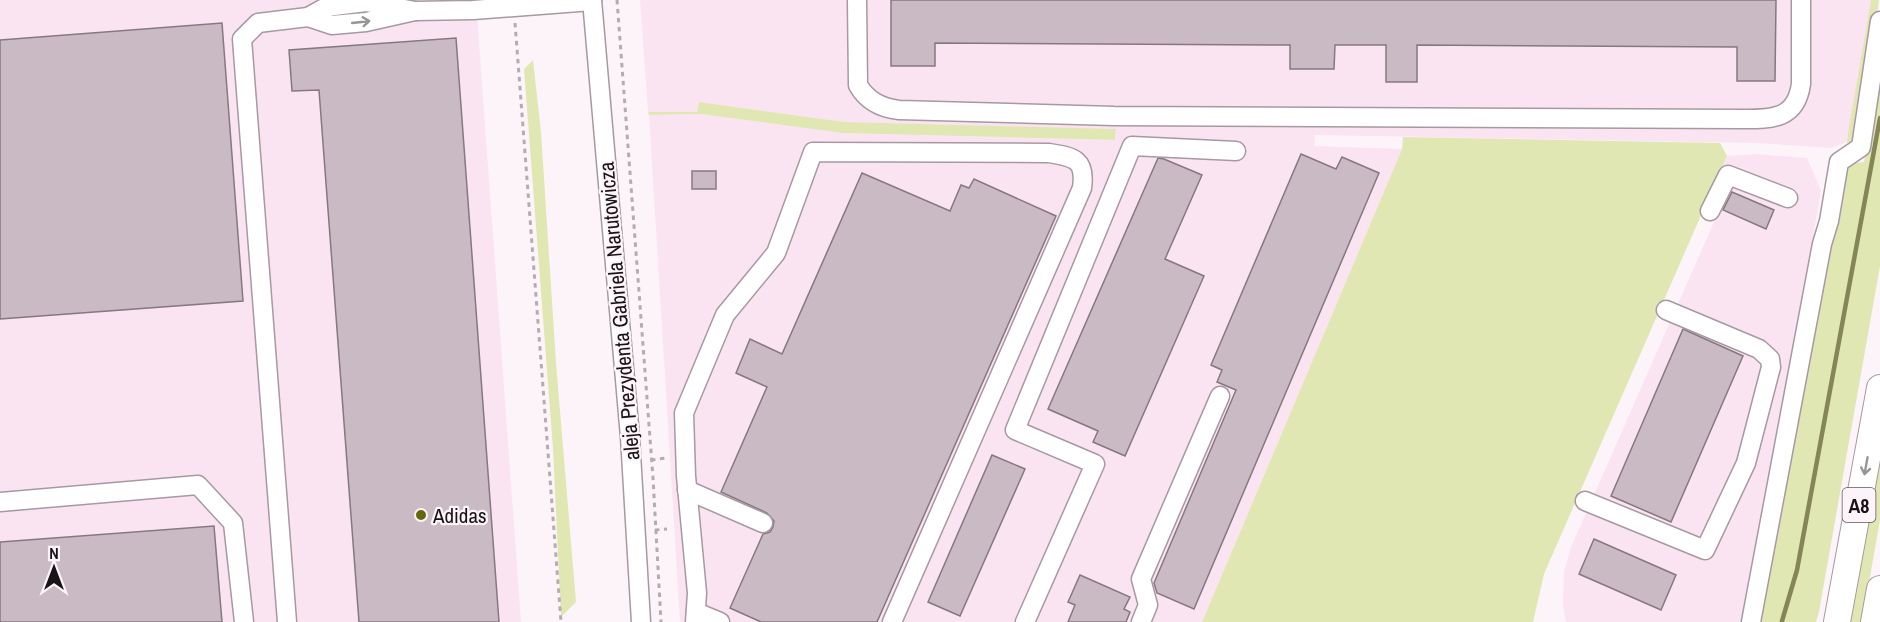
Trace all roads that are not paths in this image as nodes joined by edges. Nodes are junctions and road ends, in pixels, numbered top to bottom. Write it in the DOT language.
graph roads {
  1 [pos="857,0"];
  2 [pos="1801,0"];
  3 [pos="592,1"];
  4 [pos="514,3"];
  5 [pos="1880,21"];
  6 [pos="1236,151"];
  7 [pos="1788,198"];
  8 [pos="1710,211"];
  9 [pos="1666,310"];
  10 [pos="1880,388"];
  11 [pos="1220,396"];
  12 [pos="687,490"];
  13 [pos="1585,501"];
  14 [pos="0,502"];
  15 [pos="763,523"];
  16 [pos="1880,589"];
  17 [pos="695,617"];
  18 [pos="244,622"];
  19 [pos="287,622"];
  20 [pos="640,622"];
  21 [pos="720,622"];
  22 [pos="892,622"];
  23 [pos="1025,622"];
  24 [pos="1141,622"];
  25 [pos="1751,622"];
  26 [pos="1837,622"];
  27 [pos="1874,622"];
  1 -- 2 [label="street"];
  3 -- 4 [label="street"];
  3 -- 20 [label="street, aleja Prezydenta Gabriela Narutowicza"];
  4 -- 19 [label="street"];
  5 -- 25 [label="street"];
  6 -- 23 [label="street"];
  7 -- 8 [label="street"];
  9 -- 13 [label="street"];
  10 -- 26 [label="highway, A8, one-way"];
  11 -- 24 [label="street"];
  12 -- 15 [label="street"];
  12 -- 17 [label="street"];
  12 -- 22 [label="street"];
  14 -- 18 [label="street"];
  16 -- 27 [label="highway"];
  17 -- 21 [label="street"];
}
